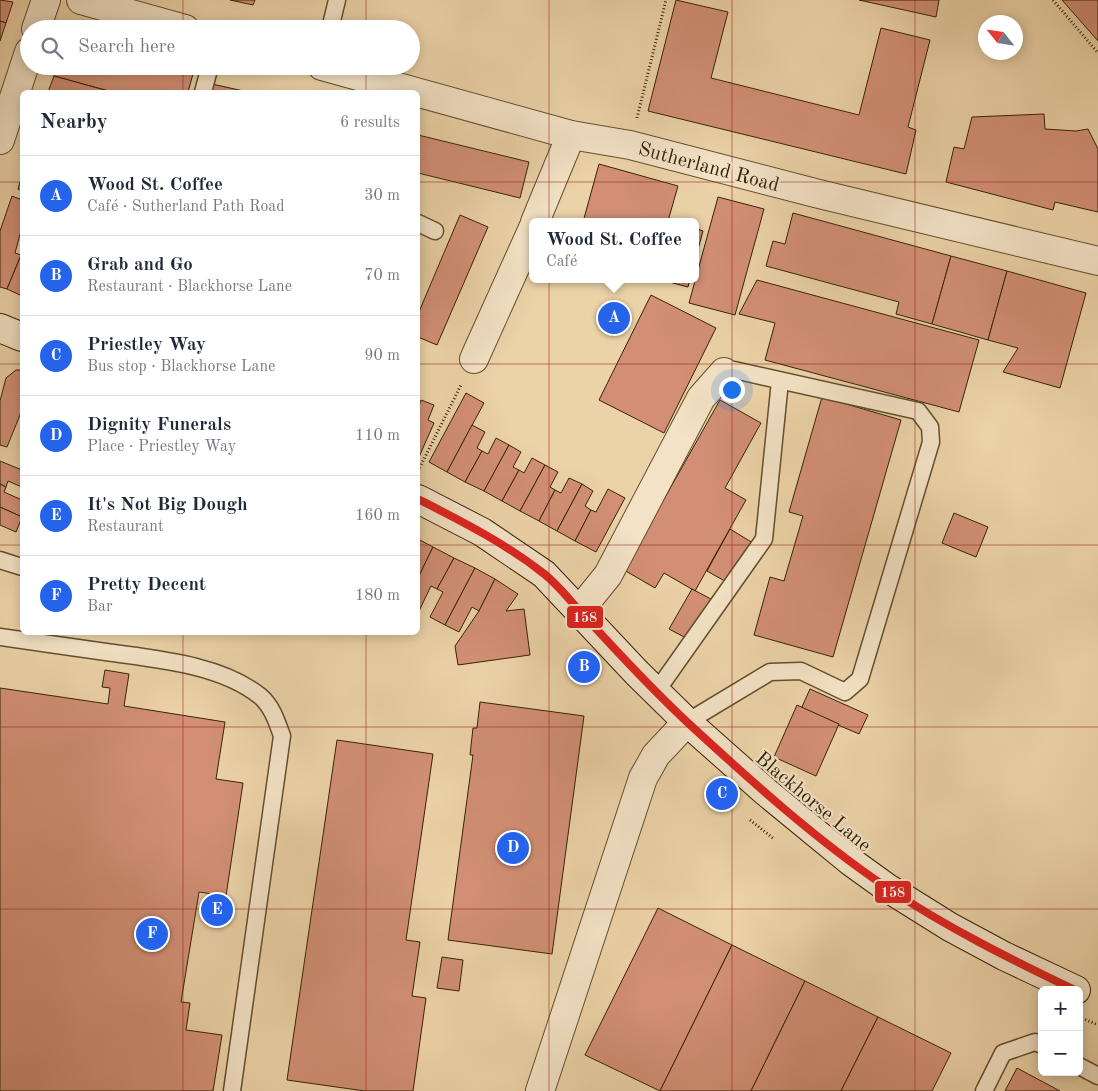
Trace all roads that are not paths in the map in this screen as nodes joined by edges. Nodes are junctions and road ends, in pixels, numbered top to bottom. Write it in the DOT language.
graph roads {
  1 [pos="46,0"];
  2 [pos="81,0"];
  3 [pos="337,0"];
  4 [pos="39,20"];
  5 [pos="153,20"];
  6 [pos="332,20"];
  7 [pos="21,75"];
  8 [pos="208,75"];
  9 [pos="353,75"];
  10 [pos="204,90"];
  11 [pos="404,90"];
  12 [pos="420,94"];
  13 [pos="571,135"];
  14 [pos="0,140"];
  15 [pos="537,218"];
  16 [pos="420,224"];
  17 [pos="436,231"];
  18 [pos="529,237"];
  19 [pos="1098,261"];
  20 [pos="0,328"];
  21 [pos="20,336"];
  22 [pos="474,359"];
  23 [pos="724,372"];
  24 [pos="780,380"];
  25 [pos="420,500"];
  26 [pos="0,560"];
  27 [pos="20,566"];
  28 [pos="579,611"];
  29 [pos="0,637"];
  30 [pos="656,692"];
  31 [pos="687,722"];
  32 [pos="1069,986"];
  33 [pos="1083,992"];
  34 [pos="1098,999"];
  35 [pos="1038,1043"];
  36 [pos="1083,1068"];
  37 [pos="1098,1076"];
  38 [pos="232,1091"];
  39 [pos="540,1091"];
  40 [pos="984,1091"];
  1 -- 4 [label="street"];
  2 -- 5 [label="street"];
  3 -- 6 [label="lane"];
  7 -- 14 [label="street"];
  8 -- 10 [label="lane"];
  9 -- 11 [label="street, Sutherland Road"];
  12 -- 13 [label="street, Sutherland Road"];
  13 -- 15 [label="street"];
  13 -- 19 [label="street, Sutherland Road"];
  16 -- 17 [label="lane"];
  18 -- 22 [label="street"];
  20 -- 21 [label="street"];
  23 -- 24 [label="lane"];
  23 -- 28 [label="street"];
  24 -- 30 [label="lane"];
  24 -- 31 [label="lane"];
  25 -- 28 [label="street, Blackhorse Lane"];
  26 -- 27 [label="lane"];
  28 -- 30 [label="street, Blackhorse Lane"];
  29 -- 38 [label="lane"];
  30 -- 31 [label="street, Blackhorse Lane"];
  31 -- 32 [label="street, Blackhorse Lane"];
  31 -- 39 [label="street"];
  33 -- 34 [label="street, Blackhorse Lane"];
  35 -- 40 [label="lane"];
  36 -- 37 [label="lane"];
}
